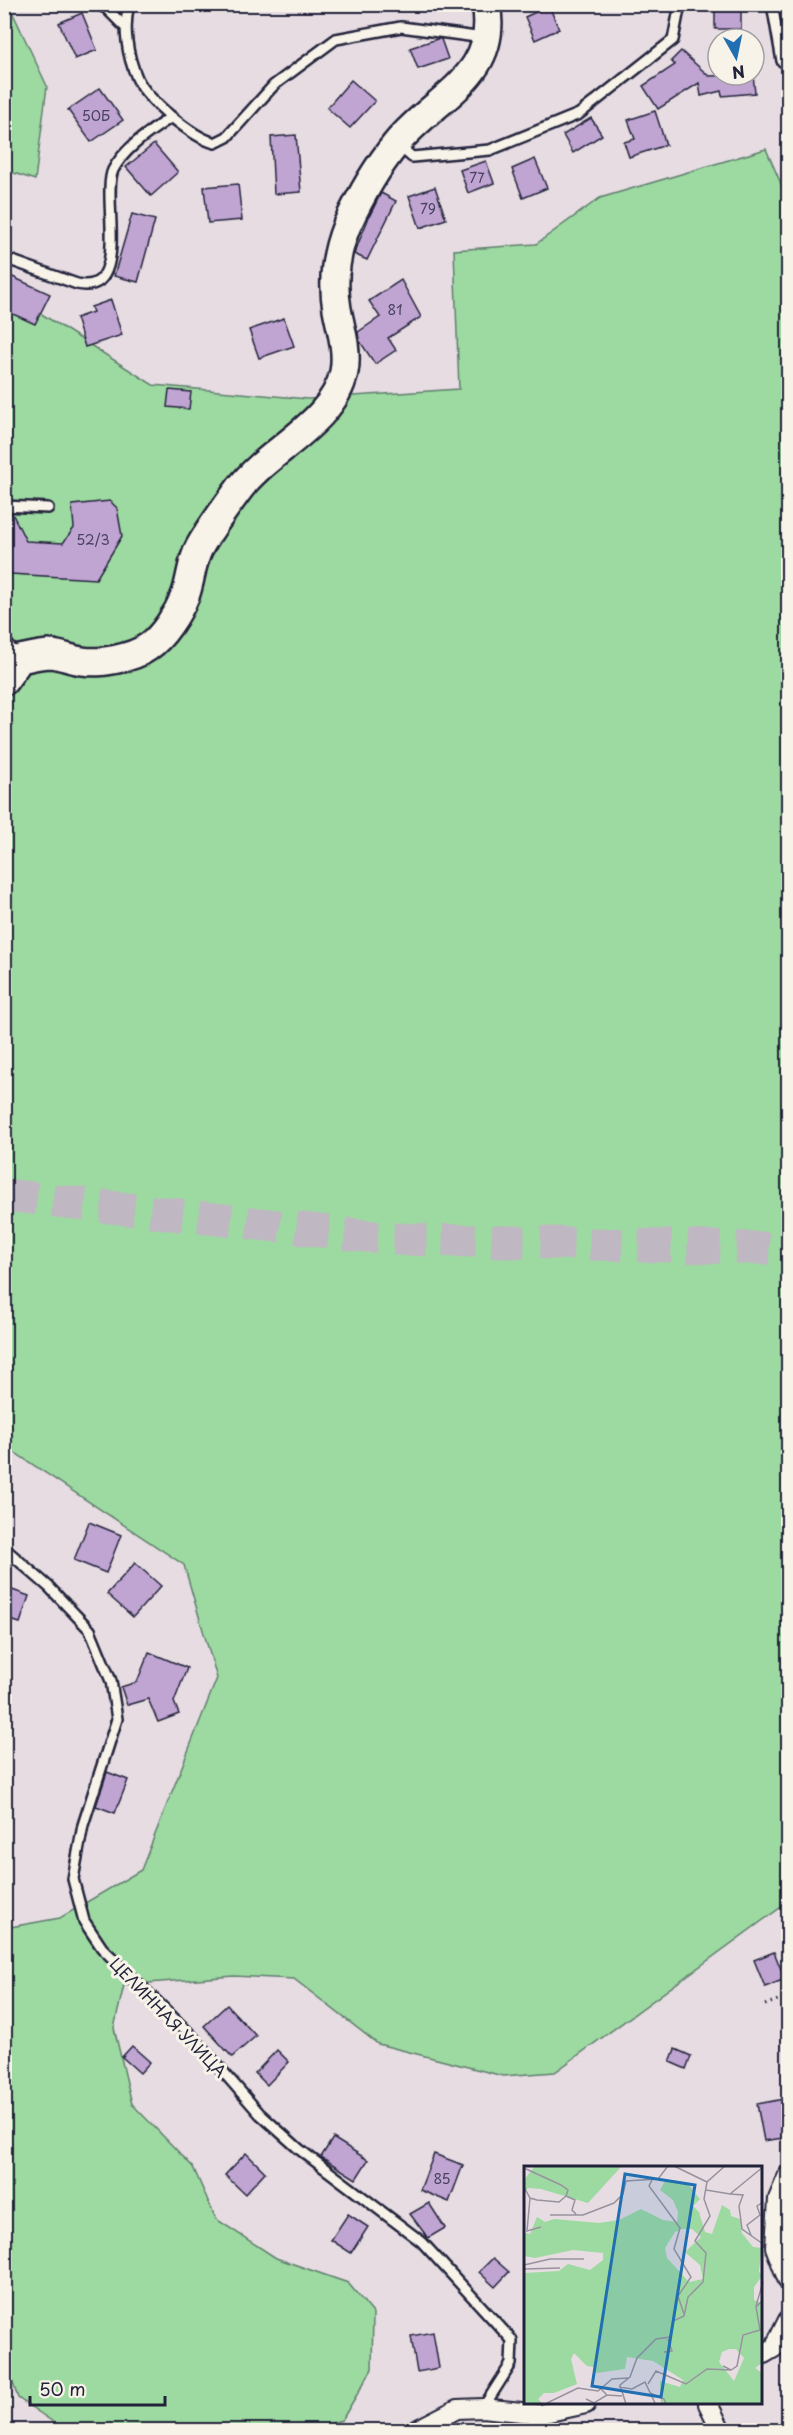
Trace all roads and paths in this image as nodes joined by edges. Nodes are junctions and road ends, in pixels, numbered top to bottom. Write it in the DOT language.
graph roads {
  1 [pos="96,4"];
  2 [pos="129,4"];
  3 [pos="486,4"];
  4 [pos="680,4"];
  5 [pos="772,4"];
  6 [pos="124,26"];
  7 [pos="490,38"];
  8 [pos="782,61"];
  9 [pos="171,117"];
  10 [pos="396,143"];
  11 [pos="4,258"];
  12 [pos="4,506"];
  13 [pos="48,508"];
  14 [pos="12,649"];
  15 [pos="4,681"];
  16 [pos="4,1548"];
  17 [pos="789,1996"];
  18 [pos="765,2005"];
  19 [pos="789,2175"];
  20 [pos="789,2281"];
  21 [pos="789,2320"];
  22 [pos="763,2354"];
  23 [pos="581,2405"];
  24 [pos="709,2405"];
  25 [pos="483,2408"];
  26 [pos="538,2422"];
  27 [pos="416,2430"];
  28 [pos="721,2430"];
  1 -- 6 [label="lane"];
  2 -- 6 [label="lane"];
  3 -- 7 [label="street"];
  4 -- 10 [label="lane"];
  5 -- 8 [label="lane"];
  6 -- 9 [label="lane"];
  7 -- 9 [label="lane"];
  7 -- 10 [label="street"];
  9 -- 11 [label="lane"];
  10 -- 14 [label="street"];
  12 -- 13 [label="lane"];
  14 -- 15 [label="street"];
  16 -- 25 [label="lane, ЦЕЛИННАЯ УЛИЦА"];
  17 -- 18 [label="path"];
  19 -- 20 [label="street"];
  21 -- 22 [label="street"];
  23 -- 26 [label="street"];
  24 -- 28 [label="street"];
  25 -- 26 [label="street"];
  25 -- 27 [label="street"];
}
